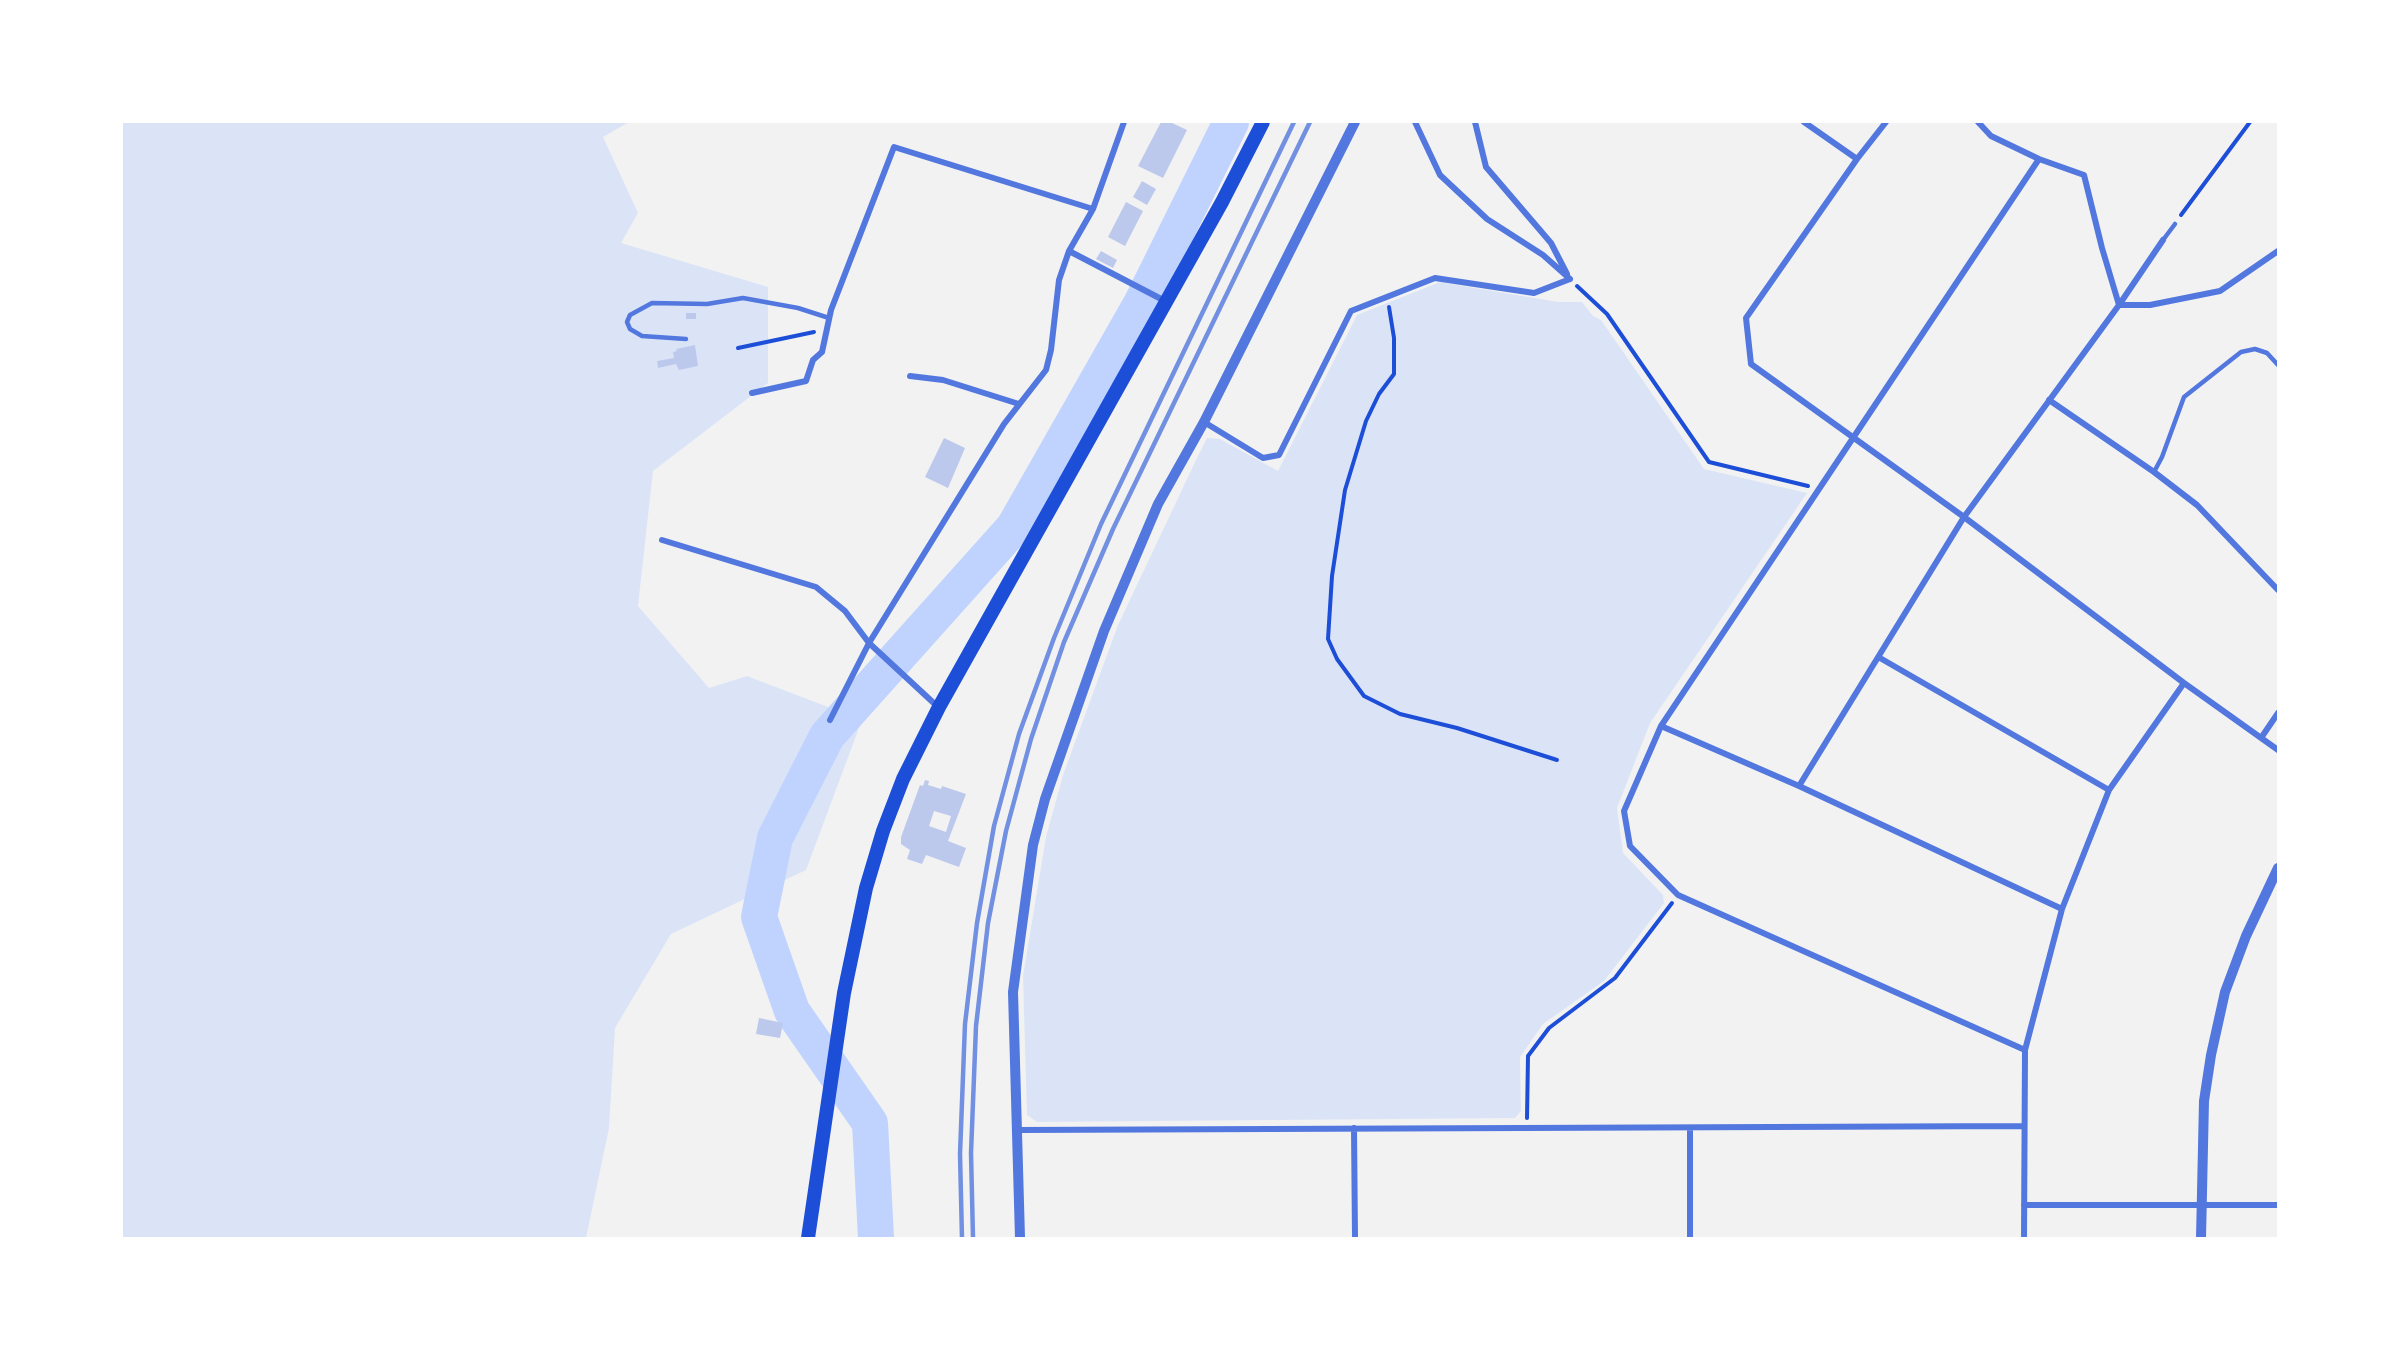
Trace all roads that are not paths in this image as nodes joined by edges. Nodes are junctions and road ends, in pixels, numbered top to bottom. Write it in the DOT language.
graph roads {
  1 [pos="1124,122"];
  2 [pos="1263,122"];
  3 [pos="1355,122"];
  4 [pos="1415,122"];
  5 [pos="1475,122"];
  6 [pos="1804,122"];
  7 [pos="1886,122"];
  8 [pos="1978,122"];
  9 [pos="1857,159"];
  10 [pos="2039,159"];
  11 [pos="1093,209"];
  12 [pos="2175,224"];
  13 [pos="2163,240"];
  14 [pos="1069,251"];
  15 [pos="2278,251"];
  16 [pos="1570,279"];
  17 [pos="1167,302"];
  18 [pos="2119,305"];
  19 [pos="828,318"];
  20 [pos="686,339"];
  21 [pos="2278,365"];
  22 [pos="910,376"];
  23 [pos="752,393"];
  24 [pos="2049,400"];
  25 [pos="1019,404"];
  26 [pos="1204,422"];
  27 [pos="1854,440"];
  28 [pos="2154,472"];
  29 [pos="1964,517"];
  30 [pos="662,540"];
  31 [pos="2278,590"];
  32 [pos="869,643"];
  33 [pos="1880,658"];
  34 [pos="2184,683"];
  35 [pos="939,707"];
  36 [pos="2278,713"];
  37 [pos="830,720"];
  38 [pos="1661,726"];
  39 [pos="2261,738"];
  40 [pos="2278,750"];
  41 [pos="1799,786"];
  42 [pos="2109,790"];
  43 [pos="2278,868"];
  44 [pos="2062,909"];
  45 [pos="2025,1050"];
  46 [pos="2024,1126"];
  47 [pos="1354,1128"];
  48 [pos="1690,1128"];
  49 [pos="1018,1130"];
  50 [pos="2024,1205"];
  51 [pos="2201,1205"];
  52 [pos="2278,1205"];
  53 [pos="808,1239"];
  54 [pos="1020,1239"];
  55 [pos="1355,1239"];
  56 [pos="1690,1239"];
  57 [pos="2024,1239"];
  58 [pos="2201,1239"];
  1 -- 11 [label="street"];
  2 -- 17 [label="main road"];
  3 -- 26 [label="street"];
  4 -- 16 [label="street"];
  5 -- 16 [label="street"];
  6 -- 9 [label="street"];
  7 -- 9 [label="street"];
  8 -- 10 [label="street"];
  9 -- 27 [label="street"];
  10 -- 18 [label="street"];
  10 -- 27 [label="street"];
  11 -- 14 [label="street"];
  11 -- 19 [label="street"];
  12 -- 13 [label="lane"];
  13 -- 18 [label="street"];
  14 -- 17 [label="street"];
  14 -- 25 [label="street"];
  15 -- 18 [label="street"];
  16 -- 26 [label="street"];
  17 -- 35 [label="main road"];
  18 -- 24 [label="street"];
  19 -- 20 [label="lane"];
  19 -- 23 [label="street"];
  21 -- 28 [label="lane"];
  22 -- 25 [label="street"];
  24 -- 28 [label="street"];
  24 -- 29 [label="street"];
  25 -- 32 [label="street"];
  26 -- 49 [label="street"];
  27 -- 29 [label="street"];
  27 -- 38 [label="street"];
  28 -- 31 [label="street"];
  29 -- 33 [label="street"];
  29 -- 34 [label="street"];
  30 -- 32 [label="street"];
  32 -- 35 [label="street"];
  32 -- 37 [label="street"];
  33 -- 41 [label="street"];
  33 -- 42 [label="street"];
  34 -- 39 [label="street"];
  34 -- 42 [label="street"];
  35 -- 53 [label="main road"];
  36 -- 39 [label="street"];
  38 -- 41 [label="street"];
  38 -- 45 [label="street"];
  39 -- 40 [label="street"];
  41 -- 44 [label="street"];
  42 -- 44 [label="street"];
  43 -- 51 [label="street"];
  44 -- 45 [label="street"];
  45 -- 46 [label="street"];
  46 -- 48 [label="street"];
  46 -- 50 [label="street"];
  47 -- 48 [label="street"];
  47 -- 49 [label="street"];
  47 -- 55 [label="street"];
  48 -- 56 [label="street"];
  49 -- 54 [label="street"];
  50 -- 51 [label="street"];
  50 -- 57 [label="street"];
  51 -- 52 [label="street"];
  51 -- 58 [label="street"];
}
